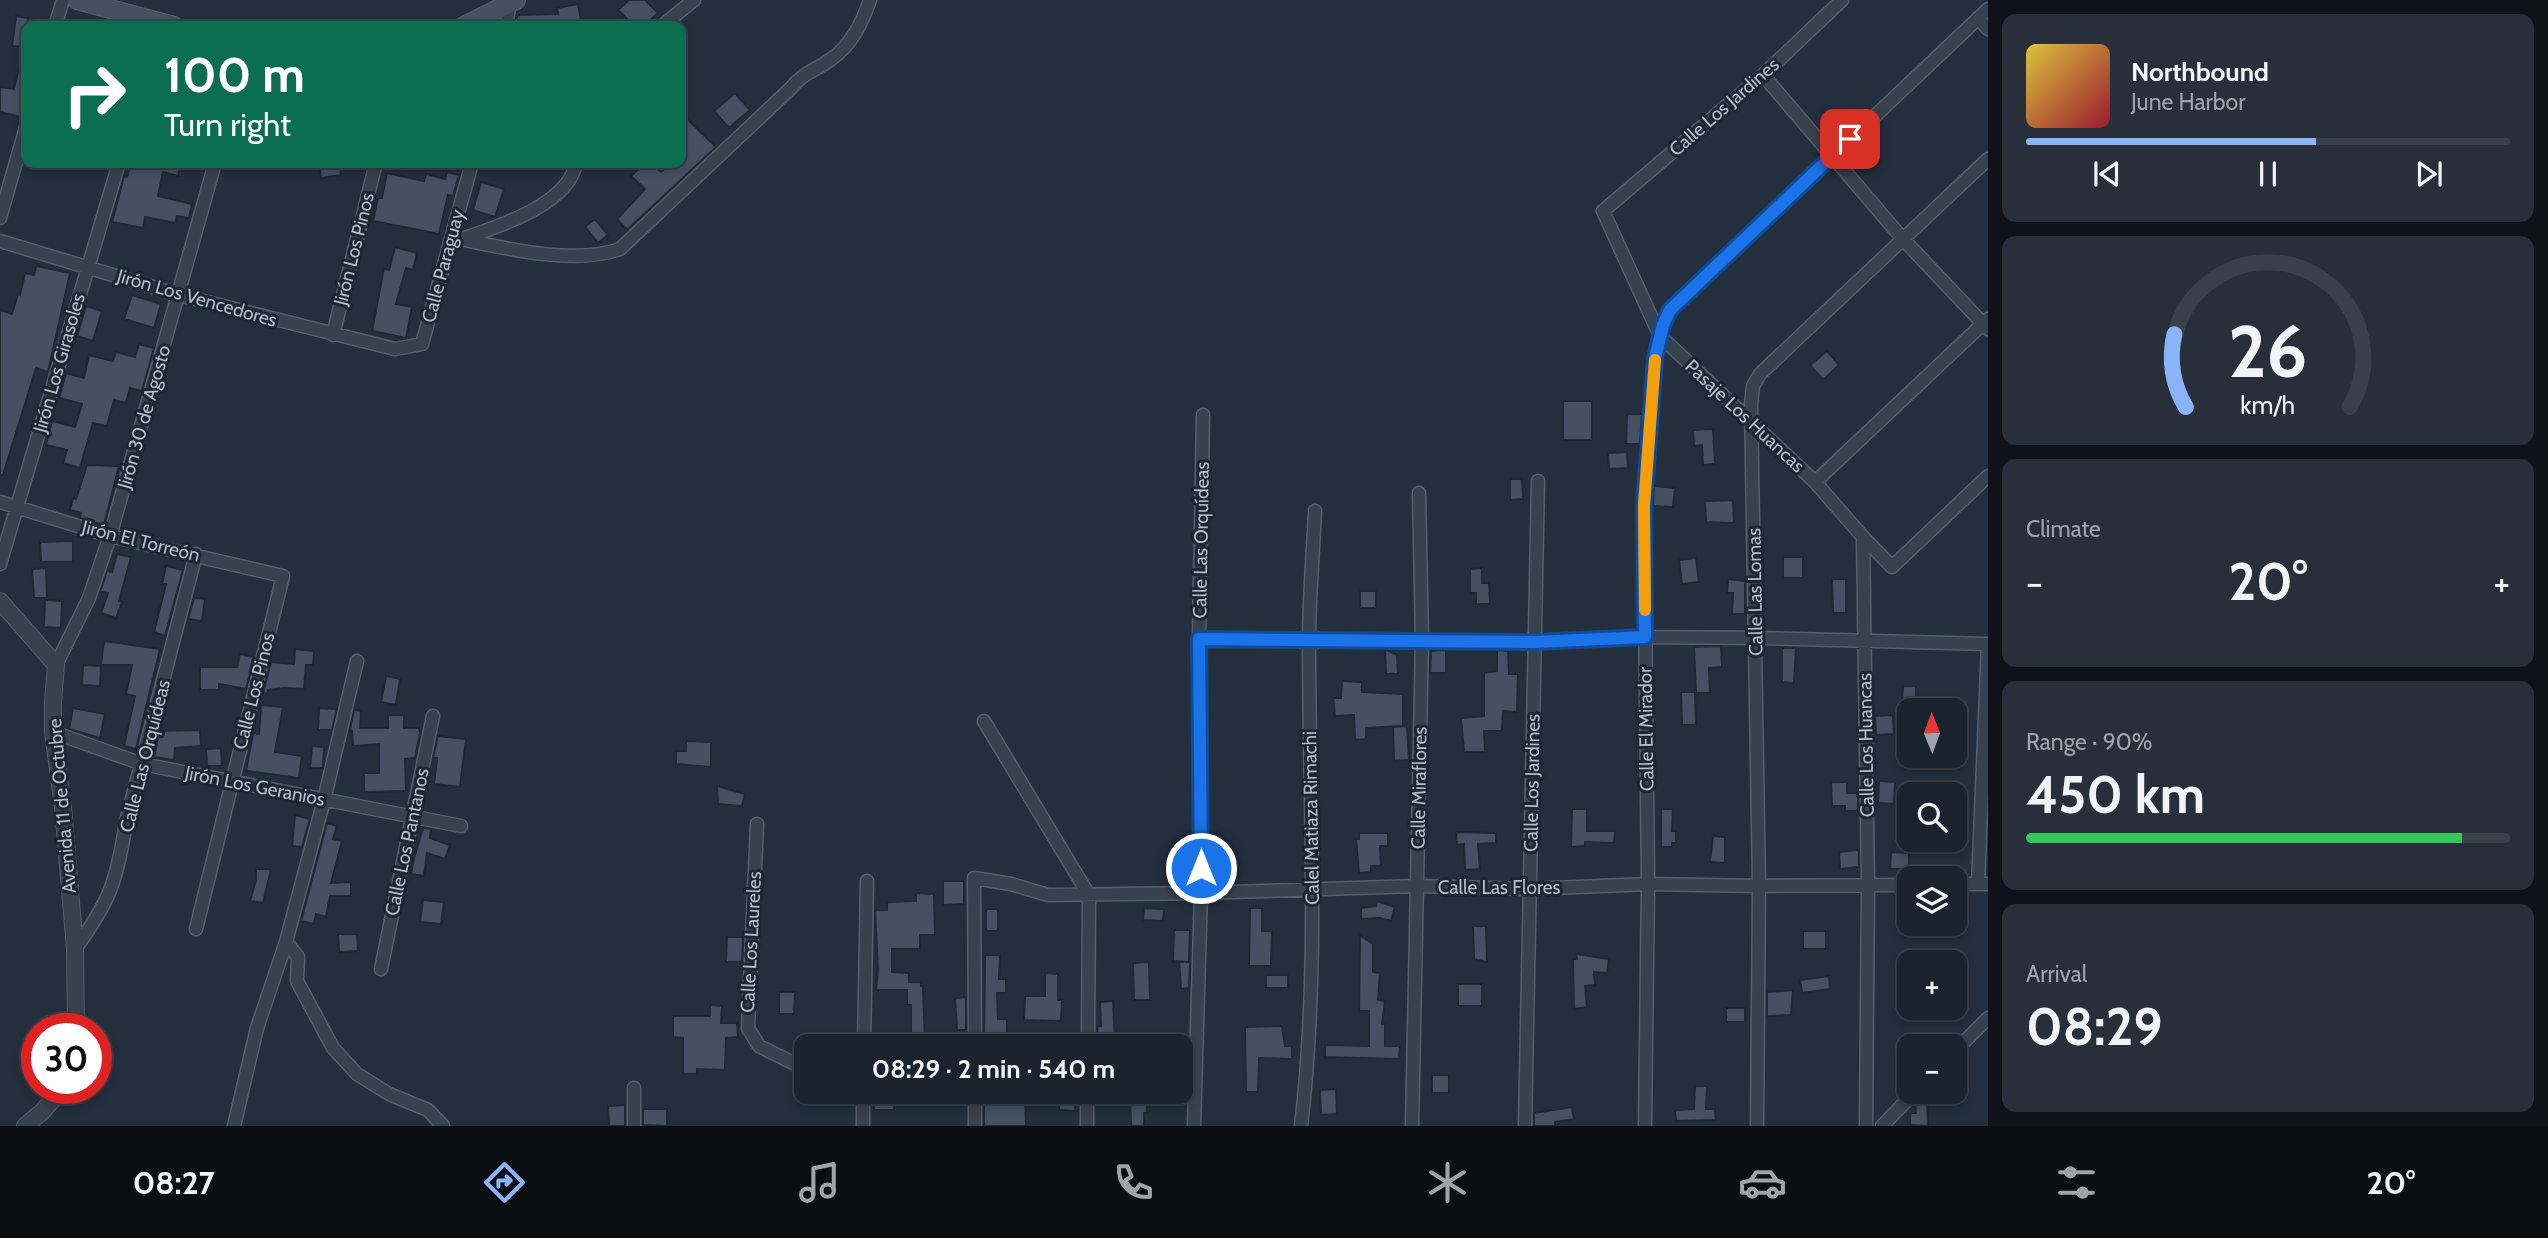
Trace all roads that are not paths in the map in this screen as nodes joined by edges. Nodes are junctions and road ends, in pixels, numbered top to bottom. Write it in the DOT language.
graph roads {
  1 [pos="63,0"];
  2 [pos="77,0"];
  3 [pos="694,0"];
  4 [pos="870,0"];
  5 [pos="1842,0"];
  6 [pos="513,2"];
  7 [pos="1988,9"];
  8 [pos="1978,18"];
  9 [pos="57,21"];
  10 [pos="145,21"];
  11 [pos="474,21"];
  12 [pos="507,21"];
  13 [pos="669,21"];
  14 [pos="1988,29"];
  15 [pos="1763,75"];
  16 [pos="21,144"];
  17 [pos="1831,156"];
  18 [pos="1988,159"];
  19 [pos="118,168"];
  20 [pos="214,168"];
  21 [pos="375,168"];
  22 [pos="471,168"];
  23 [pos="575,168"];
  24 [pos="1603,211"];
  25 [pos="0,218"];
  26 [pos="456,238"];
  27 [pos="1902,238"];
  28 [pos="0,241"];
  29 [pos="88,267"];
  30 [pos="179,295"];
  31 [pos="1986,324"];
  32 [pos="333,335"];
  33 [pos="1660,336"];
  34 [pos="395,349"];
  35 [pos="1753,386"];
  36 [pos="1731,404"];
  37 [pos="1203,415"];
  38 [pos="1751,423"];
  39 [pos="1988,476"];
  40 [pos="1538,481"];
  41 [pos="1815,482"];
  42 [pos="1419,493"];
  43 [pos="0,502"];
  44 [pos="17,507"];
  45 [pos="1315,511"];
  46 [pos="110,536"];
  47 [pos="1863,537"];
  48 [pos="196,554"];
  49 [pos="0,564"];
  50 [pos="283,576"];
  51 [pos="0,601"];
  52 [pos="1645,637"];
  53 [pos="1756,638"];
  54 [pos="1199,639"];
  55 [pos="1309,640"];
  56 [pos="1422,640"];
  57 [pos="1865,640"];
  58 [pos="1535,642"];
  59 [pos="1988,644"];
  60 [pos="357,661"];
  61 [pos="56,665"];
  62 [pos="433,716"];
  63 [pos="984,721"];
  64 [pos="53,732"];
  65 [pos="142,764"];
  66 [pos="231,781"];
  67 [pos="324,800"];
  68 [pos="412,816"];
  69 [pos="757,824"];
  70 [pos="461,827"];
  71 [pos="867,881"];
  72 [pos="1648,884"];
  73 [pos="1983,884"];
  74 [pos="1868,885"];
  75 [pos="1897,885"];
  76 [pos="1417,886"];
  77 [pos="1759,886"];
  78 [pos="1530,889"];
  79 [pos="1312,890"];
  80 [pos="1201,893"];
  81 [pos="1089,895"];
  82 [pos="196,929"];
  83 [pos="286,942"];
  84 [pos="75,949"];
  85 [pos="381,969"];
  86 [pos="76,1013"];
  87 [pos="1988,1018"];
  88 [pos="864,1034"];
  89 [pos="975,1034"];
  90 [pos="1088,1034"];
  91 [pos="1967,1039"];
  92 [pos="794,1064"];
  93 [pos="634,1088"];
  94 [pos="49,1104"];
  95 [pos="863,1104"];
  96 [pos="975,1104"];
  97 [pos="1087,1104"];
  98 [pos="1903,1104"];
  99 [pos="25,1126"];
  100 [pos="234,1126"];
  101 [pos="443,1126"];
  102 [pos="634,1126"];
  103 [pos="863,1126"];
  104 [pos="975,1126"];
  105 [pos="1087,1126"];
  106 [pos="1194,1126"];
  107 [pos="1301,1126"];
  108 [pos="1412,1126"];
  109 [pos="1525,1126"];
  110 [pos="1645,1126"];
  111 [pos="1757,1126"];
  112 [pos="1866,1126"];
  113 [pos="1882,1126"];
  1 -- 9 [label="street"];
  2 -- 10 [label="main road"];
  3 -- 13 [label="street"];
  4 -- 26 [label="street"];
  5 -- 15 [label="street, Calle Los Jardines"];
  6 -- 11 [label="main road"];
  6 -- 12 [label="street"];
  7 -- 8 [label="street, Calle El Mirador"];
  8 -- 14 [label="street"];
  8 -- 17 [label="street, Calle El Mirador"];
  15 -- 17 [label="street"];
  15 -- 24 [label="street, Calle Los Jardines"];
  16 -- 25 [label="street"];
  17 -- 27 [label="street"];
  17 -- 33 [label="street, Calle El Mirador"];
  18 -- 27 [label="street"];
  19 -- 29 [label="street, Jirón Los Girasoles"];
  20 -- 30 [label="street, Jirón 30 de Agosto"];
  21 -- 32 [label="street, Jirón Los Pinos"];
  22 -- 26 [label="street, Calle Paraguay"];
  23 -- 26 [label="street"];
  24 -- 33 [label="street, Pasaje Los Huancas"];
  26 -- 34 [label="street, Calle Paraguay"];
  27 -- 31 [label="street"];
  27 -- 35 [label="street"];
  28 -- 29 [label="street, Jirón Los Vencedores"];
  29 -- 30 [label="street, Jirón Los Vencedores"];
  29 -- 44 [label="street, Jirón Los Girasoles"];
  30 -- 32 [label="street, Jirón Los Vencedores"];
  30 -- 46 [label="street, Jirón 30 de Agosto"];
  31 -- 41 [label="street"];
  32 -- 34 [label="street, Jirón Los Vencedores"];
  33 -- 36 [label="street, Pasaje Los Huancas"];
  33 -- 52 [label="street, Calle El Mirador"];
  35 -- 36 [label="street"];
  35 -- 38 [label="street, Calle Las Lomas"];
  36 -- 38 [label="street, Pasaje Los Huancas"];
  37 -- 54 [label="street, Calle Las Orquídeas"];
  38 -- 41 [label="street, Pasaje Los Huancas"];
  38 -- 53 [label="street, Calle Las Lomas"];
  39 -- 47 [label="street"];
  40 -- 58 [label="street, Calle Los Jardines"];
  41 -- 47 [label="street, Pasaje Los Huancas"];
  42 -- 56 [label="street, Calle Miraflores"];
  43 -- 44 [label="street, Jirón El Torreón"];
  44 -- 46 [label="street, Jirón El Torreón"];
  44 -- 49 [label="street, Jirón Los Girasoles"];
  45 -- 55 [label="street, Calel Matiaza Rimachi"];
  46 -- 48 [label="street, Jirón El Torreón"];
  46 -- 61 [label="street, Jirón 30 de Agosto"];
  47 -- 57 [label="street, Calle Los Huancas"];
  48 -- 50 [label="street, Jirón El Torreón"];
  48 -- 65 [label="street, Calle Las Orquídeas"];
  50 -- 66 [label="street, Calle Los Pinos"];
  51 -- 61 [label="street"];
  52 -- 53 [label="street"];
  52 -- 58 [label="street"];
  52 -- 72 [label="street, Calle El Mirador"];
  53 -- 57 [label="street"];
  53 -- 77 [label="street, Calle Las Lomas"];
  54 -- 55 [label="street"];
  54 -- 80 [label="street, Calle Las Orquídeas"];
  55 -- 56 [label="street"];
  55 -- 79 [label="street, Calel Matiaza Rimachi"];
  56 -- 58 [label="street"];
  56 -- 76 [label="street, Calle Miraflores"];
  57 -- 59 [label="street"];
  57 -- 74 [label="street, Calle Los Huancas"];
  58 -- 78 [label="street, Calle Los Jardines"];
  59 -- 73 [label="street"];
  60 -- 67 [label="street"];
  61 -- 64 [label="street, Avenida 11 de Octubre"];
  62 -- 68 [label="street, Calle Los Pantanos"];
  63 -- 81 [label="street"];
  64 -- 65 [label="street, Jirón Los Geranios"];
  64 -- 84 [label="street, Avenida 11 de Octubre"];
  65 -- 66 [label="street, Jirón Los Geranios"];
  65 -- 84 [label="street, Calle Las Orquídeas"];
  66 -- 67 [label="street, Jirón Los Geranios"];
  66 -- 82 [label="street, Calle Los Pinos"];
  67 -- 68 [label="street, Jirón Los Geranios"];
  67 -- 83 [label="street"];
  68 -- 70 [label="street, Jirón Los Geranios"];
  68 -- 85 [label="street, Calle Los Pantanos"];
  69 -- 92 [label="street, Calle Los Laureles"];
  71 -- 88 [label="street"];
  72 -- 77 [label="street, Calle Las Flores"];
  72 -- 78 [label="street, Calle Las Flores"];
  72 -- 110 [label="street, Calle El Mirador"];
  74 -- 75 [label="street, Calle Las Flores"];
  74 -- 77 [label="street, Calle Las Flores"];
  74 -- 112 [label="street, Calle Los Huancas"];
  76 -- 78 [label="street, Calle Las Flores"];
  76 -- 79 [label="street, Calle Las Flores"];
  76 -- 108 [label="street, Calle Miraflores"];
  77 -- 111 [label="street, Calle Las Lomas"];
  78 -- 109 [label="street, Calle Los Jardines"];
  79 -- 80 [label="street, Calle Las Flores"];
  79 -- 107 [label="street, Calel Matiaza Rimachi"];
  80 -- 81 [label="street, Calle Las Flores"];
  80 -- 106 [label="street, Calle Las Orquídeas"];
  81 -- 89 [label="street, Calle Las Flores"];
  81 -- 90 [label="street"];
  83 -- 100 [label="street"];
  83 -- 101 [label="street"];
  84 -- 86 [label="street, Avenida 11 de Octubre"];
  87 -- 91 [label="street"];
  93 -- 102 [label="street"];
  94 -- 99 [label="street"];
  95 -- 103 [label="street"];
  96 -- 104 [label="street"];
  97 -- 105 [label="street"];
  98 -- 113 [label="street"];
}
